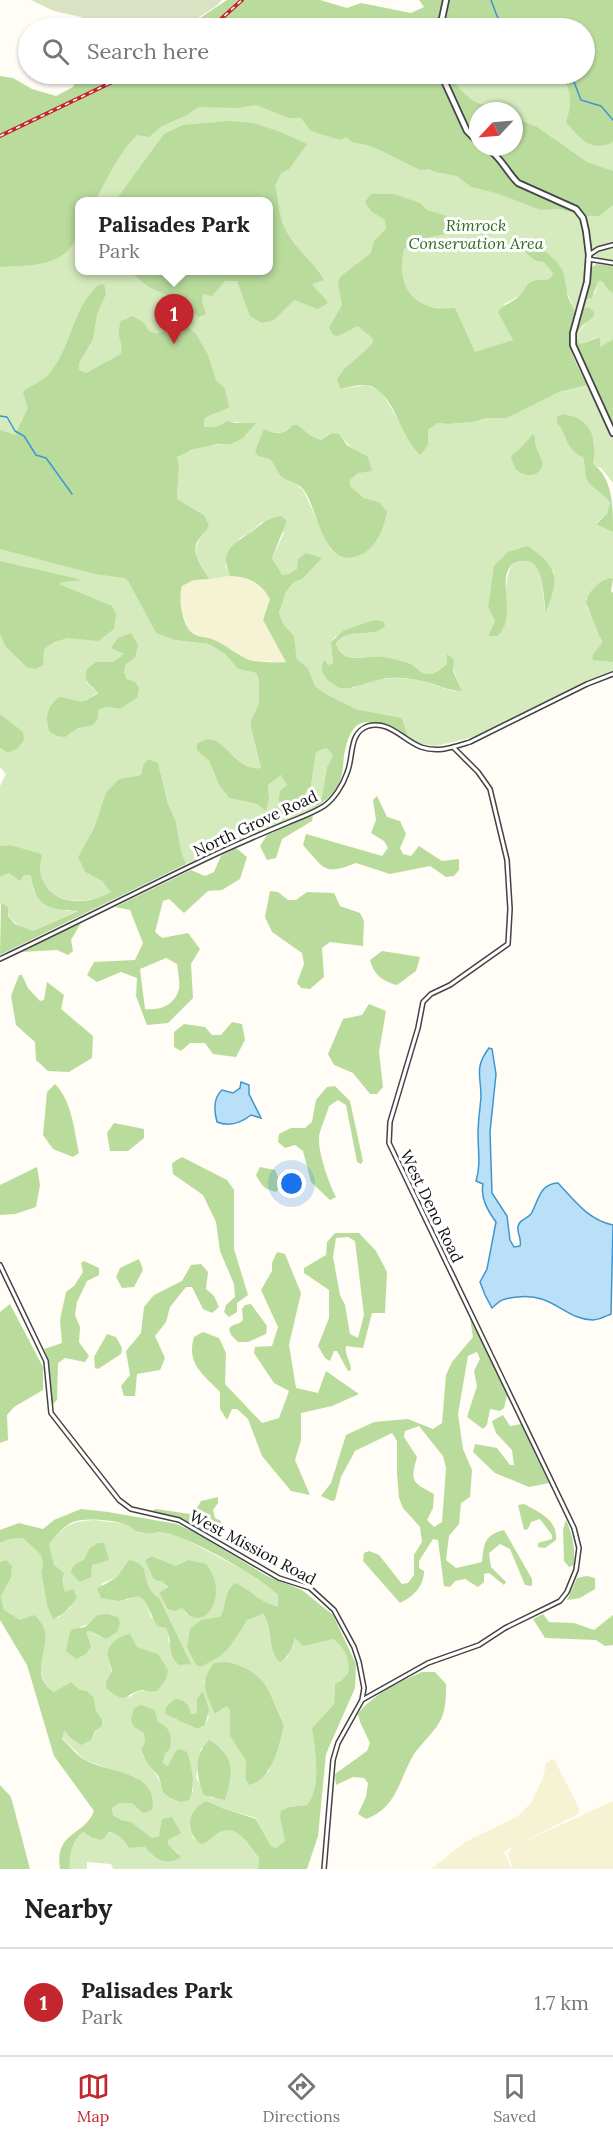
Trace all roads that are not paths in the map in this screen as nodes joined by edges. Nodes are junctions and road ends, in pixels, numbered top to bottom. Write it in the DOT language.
graph roads {
  1 [pos="446,0"];
  2 [pos="442,18"];
  3 [pos="446,84"];
  4 [pos="469,133"];
  5 [pos="497,156"];
  6 [pos="613,245"];
  7 [pos="589,257"];
  8 [pos="613,263"];
  9 [pos="613,433"];
  10 [pos="613,674"];
  11 [pos="453,747"];
  12 [pos="0,959"];
  13 [pos="0,1265"];
  14 [pos="362,1700"];
  15 [pos="324,1869"];
  1 -- 2 [label="street"];
  3 -- 4 [label="street"];
  5 -- 7 [label="street"];
  6 -- 7 [label="street"];
  7 -- 8 [label="street"];
  7 -- 9 [label="street"];
  10 -- 11 [label="street, North Grove Road"];
  11 -- 12 [label="street, North Grove Road"];
  11 -- 14 [label="street, West Deno Road"];
  13 -- 14 [label="street, West Mission Road"];
  14 -- 15 [label="street"];
}
